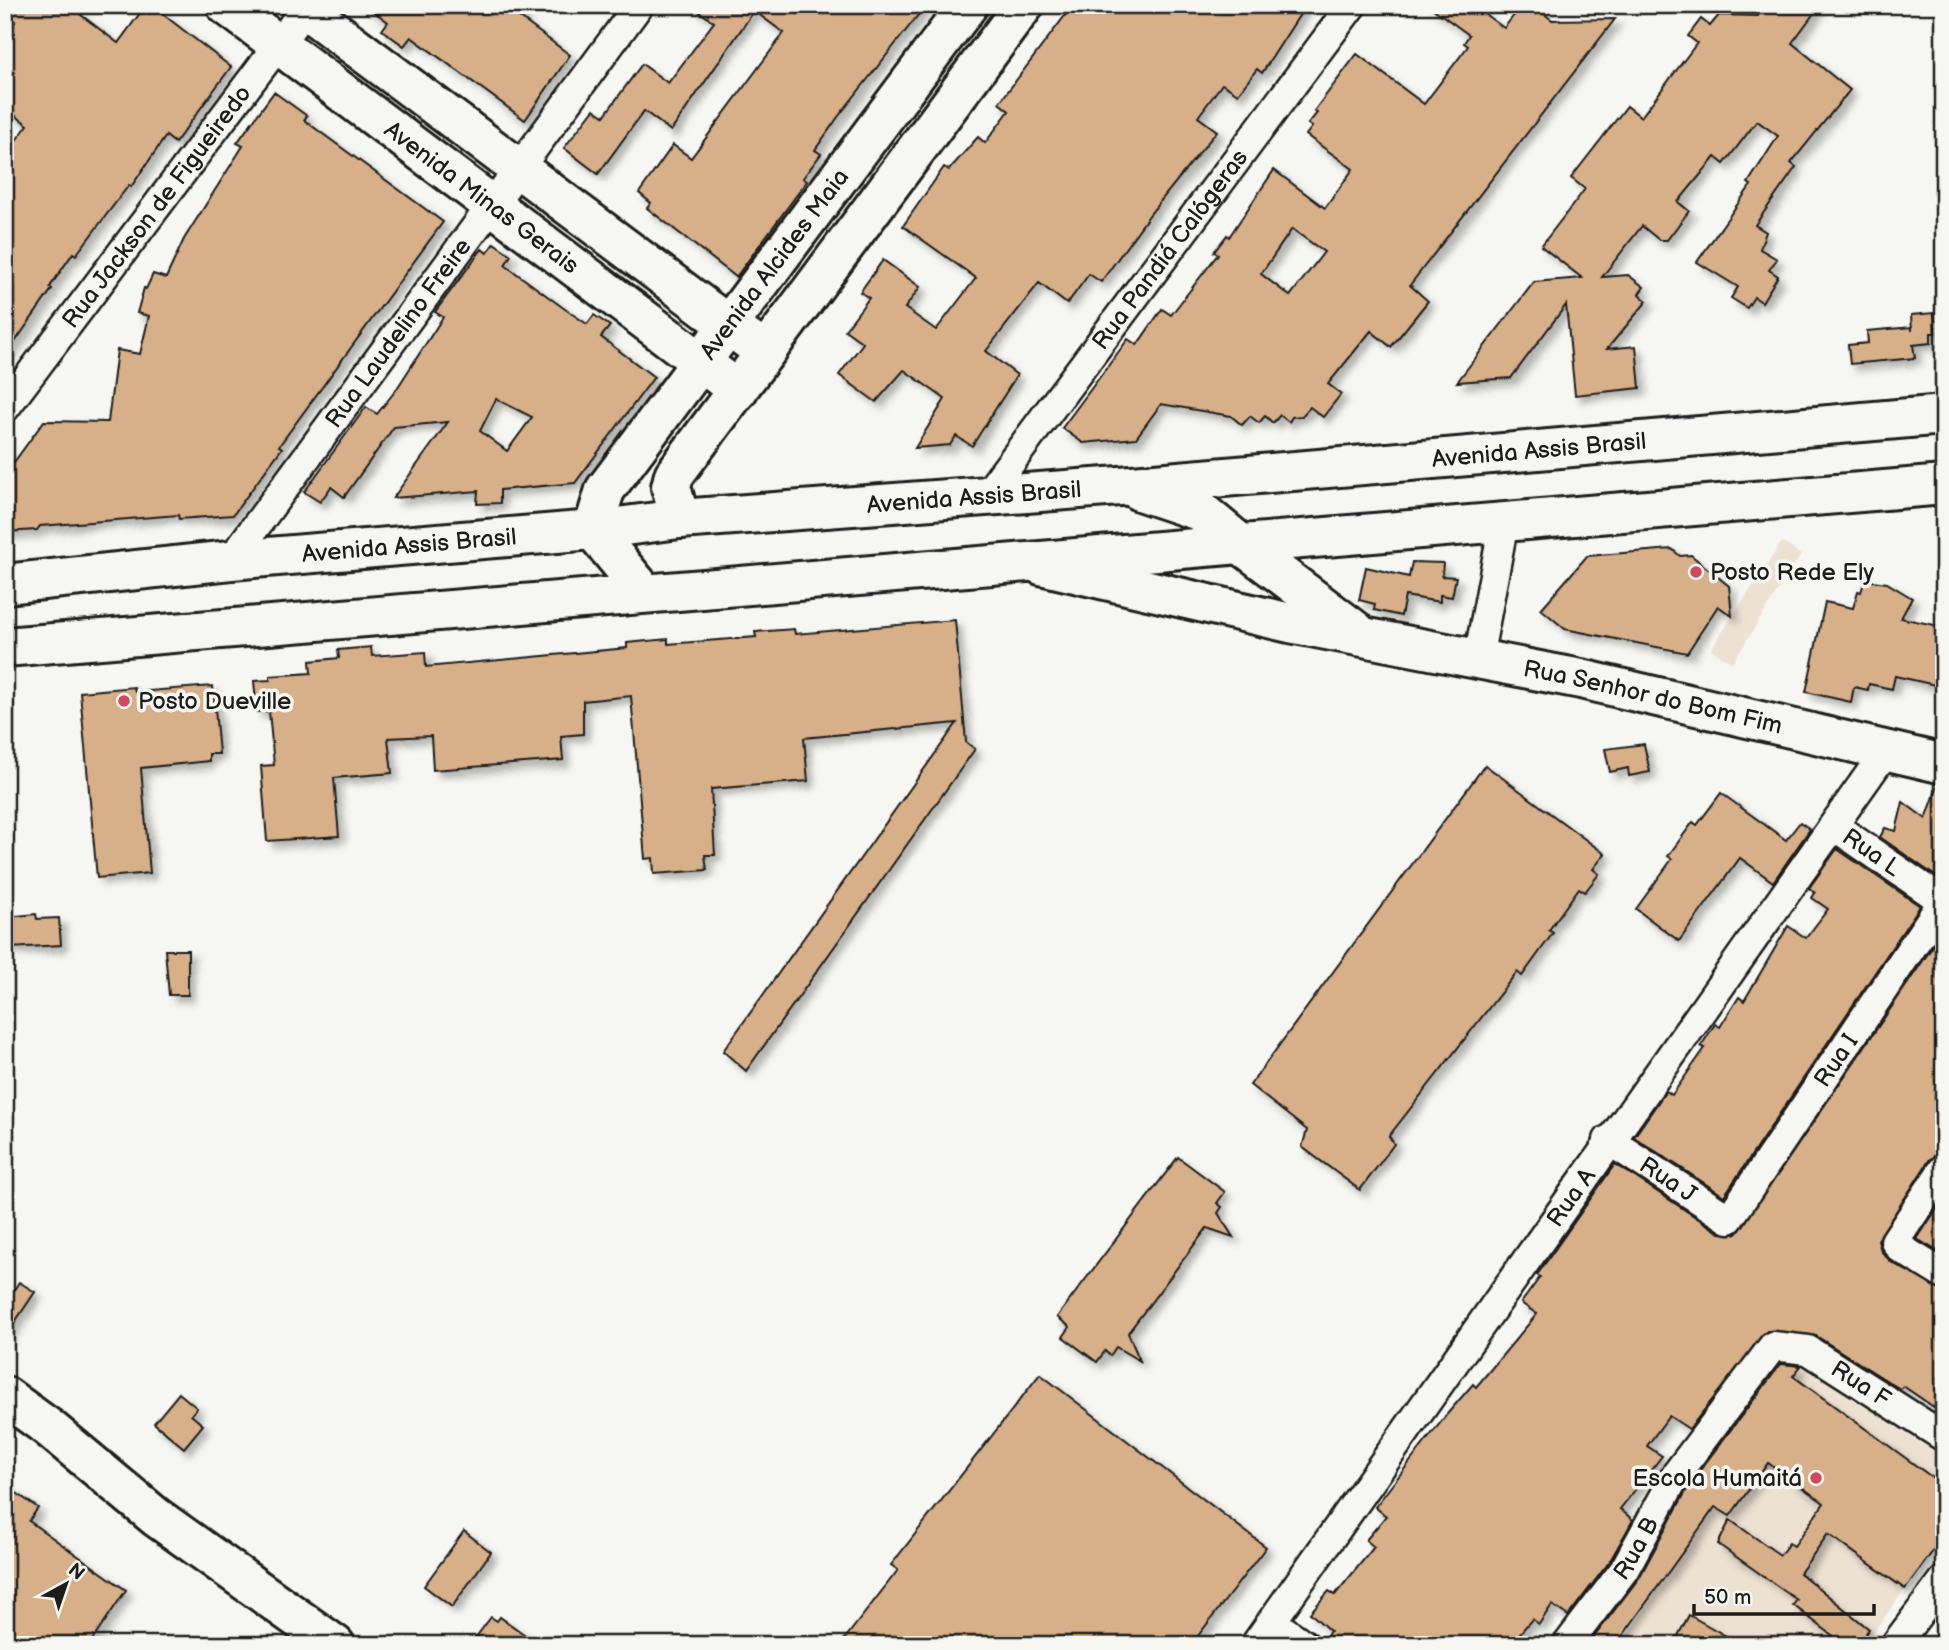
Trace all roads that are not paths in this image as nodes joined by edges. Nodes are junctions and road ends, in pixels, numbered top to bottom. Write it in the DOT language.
graph roads {
  1 [pos="226,5"];
  2 [pos="639,5"];
  3 [pos="968,5"];
  4 [pos="1024,5"];
  5 [pos="1352,5"];
  6 [pos="304,7"];
  7 [pos="280,44"];
  8 [pos="520,168"];
  9 [pos="494,206"];
  10 [pos="729,326"];
  11 [pos="766,354"];
  12 [pos="702,362"];
  13 [pos="738,390"];
  14 [pos="5,408"];
  15 [pos="1944,415"];
  16 [pos="1944,485"];
  17 [pos="1120,486"];
  18 [pos="988,494"];
  19 [pos="680,519"];
  20 [pos="1504,522"];
  21 [pos="593,530"];
  22 [pos="1243,546"];
  23 [pos="231,560"];
  24 [pos="1025,561"];
  25 [pos="5,583"];
  26 [pos="644,592"];
  27 [pos="1363,636"];
  28 [pos="5,647"];
  29 [pos="1478,659"];
  30 [pos="1886,751"];
  31 [pos="1944,764"];
  32 [pos="1835,826"];
  33 [pos="1943,901"];
  34 [pos="1608,1140"];
  35 [pos="1944,1168"];
  36 [pos="1729,1219"];
  37 [pos="1944,1275"];
  38 [pos="1773,1346"];
  39 [pos="5,1396"];
  40 [pos="1944,1437"];
  41 [pos="1944,1580"];
  42 [pos="1272,1622"];
  43 [pos="335,1645"];
  44 [pos="1255,1645"];
  45 [pos="1304,1645"];
  46 [pos="1567,1645"];
  47 [pos="1895,1645"];
  1 -- 7 [label="main road, Avenida Minas Gerais"];
  2 -- 8 [label="street, Rua Laudelino Freire"];
  3 -- 10 [label="main road, Avenida Alcides Maia"];
  4 -- 11 [label="main road, Avenida Alcides Maia"];
  5 -- 18 [label="street, Rua Pandiá Calógeras"];
  6 -- 7 [label="street, Rua Jackson de Figueiredo"];
  6 -- 8 [label="main road, Avenida Minas Gerais"];
  7 -- 9 [label="main road, Avenida Minas Gerais"];
  7 -- 14 [label="street, Rua Jackson de Figueiredo"];
  8 -- 9 [label="street, Rua Laudelino Freire"];
  8 -- 10 [label="main road, Avenida Minas Gerais"];
  9 -- 12 [label="main road, Avenida Minas Gerais"];
  9 -- 23 [label="street, Rua Laudelino Freire"];
  10 -- 11 [label="main road, Avenida Minas Gerais"];
  10 -- 12 [label="main road, Avenida Alcides Maia"];
  11 -- 13 [label="main road, Avenida Alcides Maia"];
  12 -- 13 [label="main road, Avenida Minas Gerais"];
  12 -- 21 [label="main road, Avenida Alcides Maia"];
  13 -- 19 [label="main road, Avenida Alcides Maia"];
  15 -- 17 [label="main road, Avenida Assis Brasil"];
  16 -- 20 [label="main road"];
  17 -- 18 [label="main road, Avenida Assis Brasil"];
  17 -- 22 [label="main road, Rua Senhor do Bom Fim"];
  18 -- 19 [label="main road, Avenida Assis Brasil"];
  19 -- 21 [label="main road, Avenida Assis Brasil"];
  20 -- 22 [label="main road"];
  20 -- 29 [label="street"];
  21 -- 23 [label="main road, Avenida Assis Brasil"];
  21 -- 26 [label="main road"];
  22 -- 24 [label="main road"];
  22 -- 27 [label="main road, Rua Senhor do Bom Fim"];
  23 -- 25 [label="main road, Avenida Assis Brasil"];
  24 -- 26 [label="main road"];
  24 -- 27 [label="main road, Rua Senhor do Bom Fim"];
  26 -- 28 [label="main road"];
  27 -- 29 [label="main road, Rua Senhor do Bom Fim"];
  29 -- 30 [label="main road, Rua Senhor do Bom Fim"];
  30 -- 31 [label="main road, Rua Senhor do Bom Fim"];
  30 -- 32 [label="street, Rua A"];
  32 -- 33 [label="street, Rua L"];
  32 -- 34 [label="street, Rua A"];
  33 -- 36 [label="street, Rua I"];
  34 -- 36 [label="street, Rua J"];
  34 -- 42 [label="street, Rua A"];
  35 -- 37 [label="street"];
  38 -- 40 [label="street, Rua F"];
  38 -- 46 [label="street, Rua B"];
  39 -- 43 [label="main road"];
  41 -- 47 [label="street"];
  42 -- 44 [label="street, Rua A"];
  42 -- 45 [label="street"];
}
